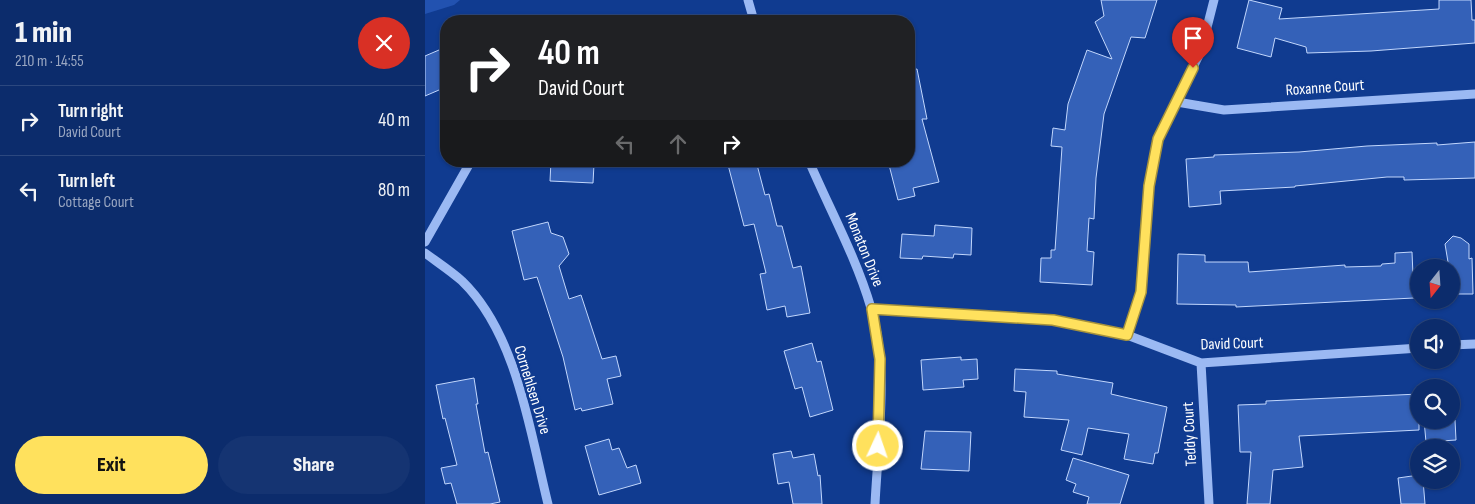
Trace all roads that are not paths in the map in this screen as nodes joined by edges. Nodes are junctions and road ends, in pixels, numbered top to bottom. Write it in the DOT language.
graph roads {
  1 [pos="748,0"];
  2 [pos="1214,0"];
  3 [pos="752,15"];
  4 [pos="1475,94"];
  5 [pos="1177,102"];
  6 [pos="468,167"];
  7 [pos="812,167"];
  8 [pos="425,242"];
  9 [pos="425,253"];
  10 [pos="872,309"];
  11 [pos="1127,335"];
  12 [pos="1475,344"];
  13 [pos="1460,345"];
  14 [pos="1410,349"];
  15 [pos="1201,362"];
  16 [pos="548,504"];
  17 [pos="875,504"];
  18 [pos="1209,504"];
  1 -- 3 [label="street"];
  2 -- 5 [label="street"];
  4 -- 5 [label="street, Roxanne Court"];
  5 -- 11 [label="street"];
  6 -- 8 [label="street"];
  7 -- 10 [label="street, Monaton Drive"];
  9 -- 16 [label="street, Cornehlsen Drive"];
  10 -- 11 [label="street, David Court"];
  10 -- 17 [label="street, Monaton Drive"];
  11 -- 15 [label="street, David Court"];
  12 -- 13 [label="street"];
  14 -- 15 [label="street, David Court"];
  15 -- 18 [label="street, Teddy Court"];
}
